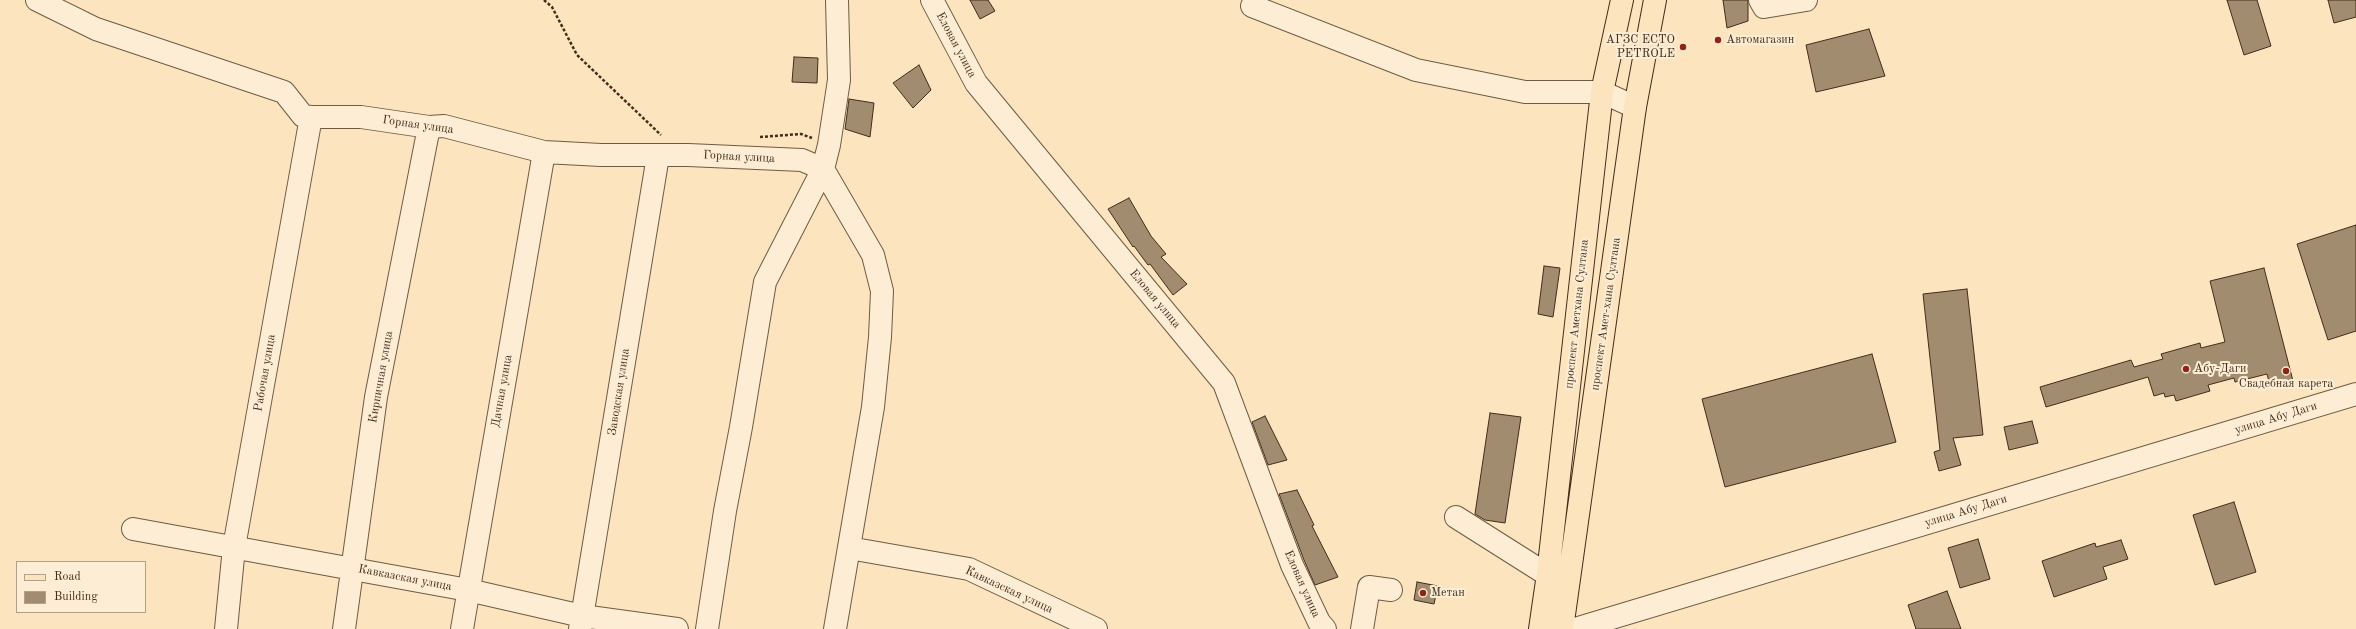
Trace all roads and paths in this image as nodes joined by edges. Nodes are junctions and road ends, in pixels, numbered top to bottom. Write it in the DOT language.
graph roads {
  1 [pos="38,0"];
  2 [pos="544,0"];
  3 [pos="838,0"];
  4 [pos="932,0"];
  5 [pos="1622,0"];
  6 [pos="1655,0"];
  7 [pos="1760,0"];
  8 [pos="1806,0"];
  9 [pos="1252,6"];
  10 [pos="1602,92"];
  11 [pos="1635,107"];
  12 [pos="311,118"];
  13 [pos="429,127"];
  14 [pos="667,136"];
  15 [pos="755,138"];
  16 [pos="829,145"];
  17 [pos="544,152"];
  18 [pos="658,156"];
  19 [pos="823,169"];
  20 [pos="2356,394"];
  21 [pos="1456,517"];
  22 [pos="133,529"];
  23 [pos="234,547"];
  24 [pos="849,548"];
  25 [pos="354,568"];
  26 [pos="1548,574"];
  27 [pos="1567,588"];
  28 [pos="468,590"];
  29 [pos="1391,590"];
  30 [pos="581,623"];
  31 [pos="1544,627"];
  32 [pos="226,629"];
  33 [pos="344,629"];
  34 [pos="462,629"];
  35 [pos="676,629"];
  36 [pos="707,629"];
  37 [pos="835,629"];
  38 [pos="1096,629"];
  39 [pos="1325,629"];
  40 [pos="1362,629"];
  41 [pos="1562,629"];
  42 [pos="1575,629"];
  1 -- 12 [label="street"];
  2 -- 14 [label="path"];
  3 -- 16 [label="street"];
  4 -- 39 [label="street, Еловая улица"];
  5 -- 10 [label="main road, проспект Аметхана Султана"];
  6 -- 11 [label="main road, проспект Амет-хана Султана"];
  7 -- 8 [label="street"];
  9 -- 10 [label="street"];
  10 -- 11 [label="street"];
  10 -- 26 [label="main road, проспект Аметхана Султана"];
  11 -- 27 [label="main road, проспект Амет-хана Султана"];
  12 -- 13 [label="street, Горная улица"];
  12 -- 23 [label="street, Рабочая улица"];
  13 -- 17 [label="street, Горная улица"];
  13 -- 25 [label="street, Кирпичная улица"];
  15 -- 16 [label="path"];
  16 -- 19 [label="street"];
  17 -- 18 [label="street, Горная улица"];
  17 -- 28 [label="street, Дачная улица"];
  18 -- 19 [label="street, Горная улица"];
  18 -- 30 [label="street, Заводская улица"];
  19 -- 24 [label="street"];
  19 -- 36 [label="street"];
  20 -- 42 [label="street, улица Абу Даги"];
  21 -- 26 [label="street"];
  22 -- 23 [label="street, Кавказская улица"];
  23 -- 25 [label="street, Кавказская улица"];
  23 -- 32 [label="street, Рабочая улица"];
  24 -- 37 [label="street"];
  24 -- 38 [label="street, Кавказская улица"];
  25 -- 28 [label="street, Кавказская улица"];
  25 -- 33 [label="street, Кирпичная улица"];
  26 -- 27 [label="street"];
  26 -- 31 [label="main road, проспект Аметхана Султана"];
  27 -- 41 [label="main road, проспект Амет-хана Султана"];
  28 -- 30 [label="street, Кавказская улица"];
  28 -- 34 [label="street, Дачная улица"];
  29 -- 40 [label="street"];
  30 -- 35 [label="street, Кавказская улица"];
}
